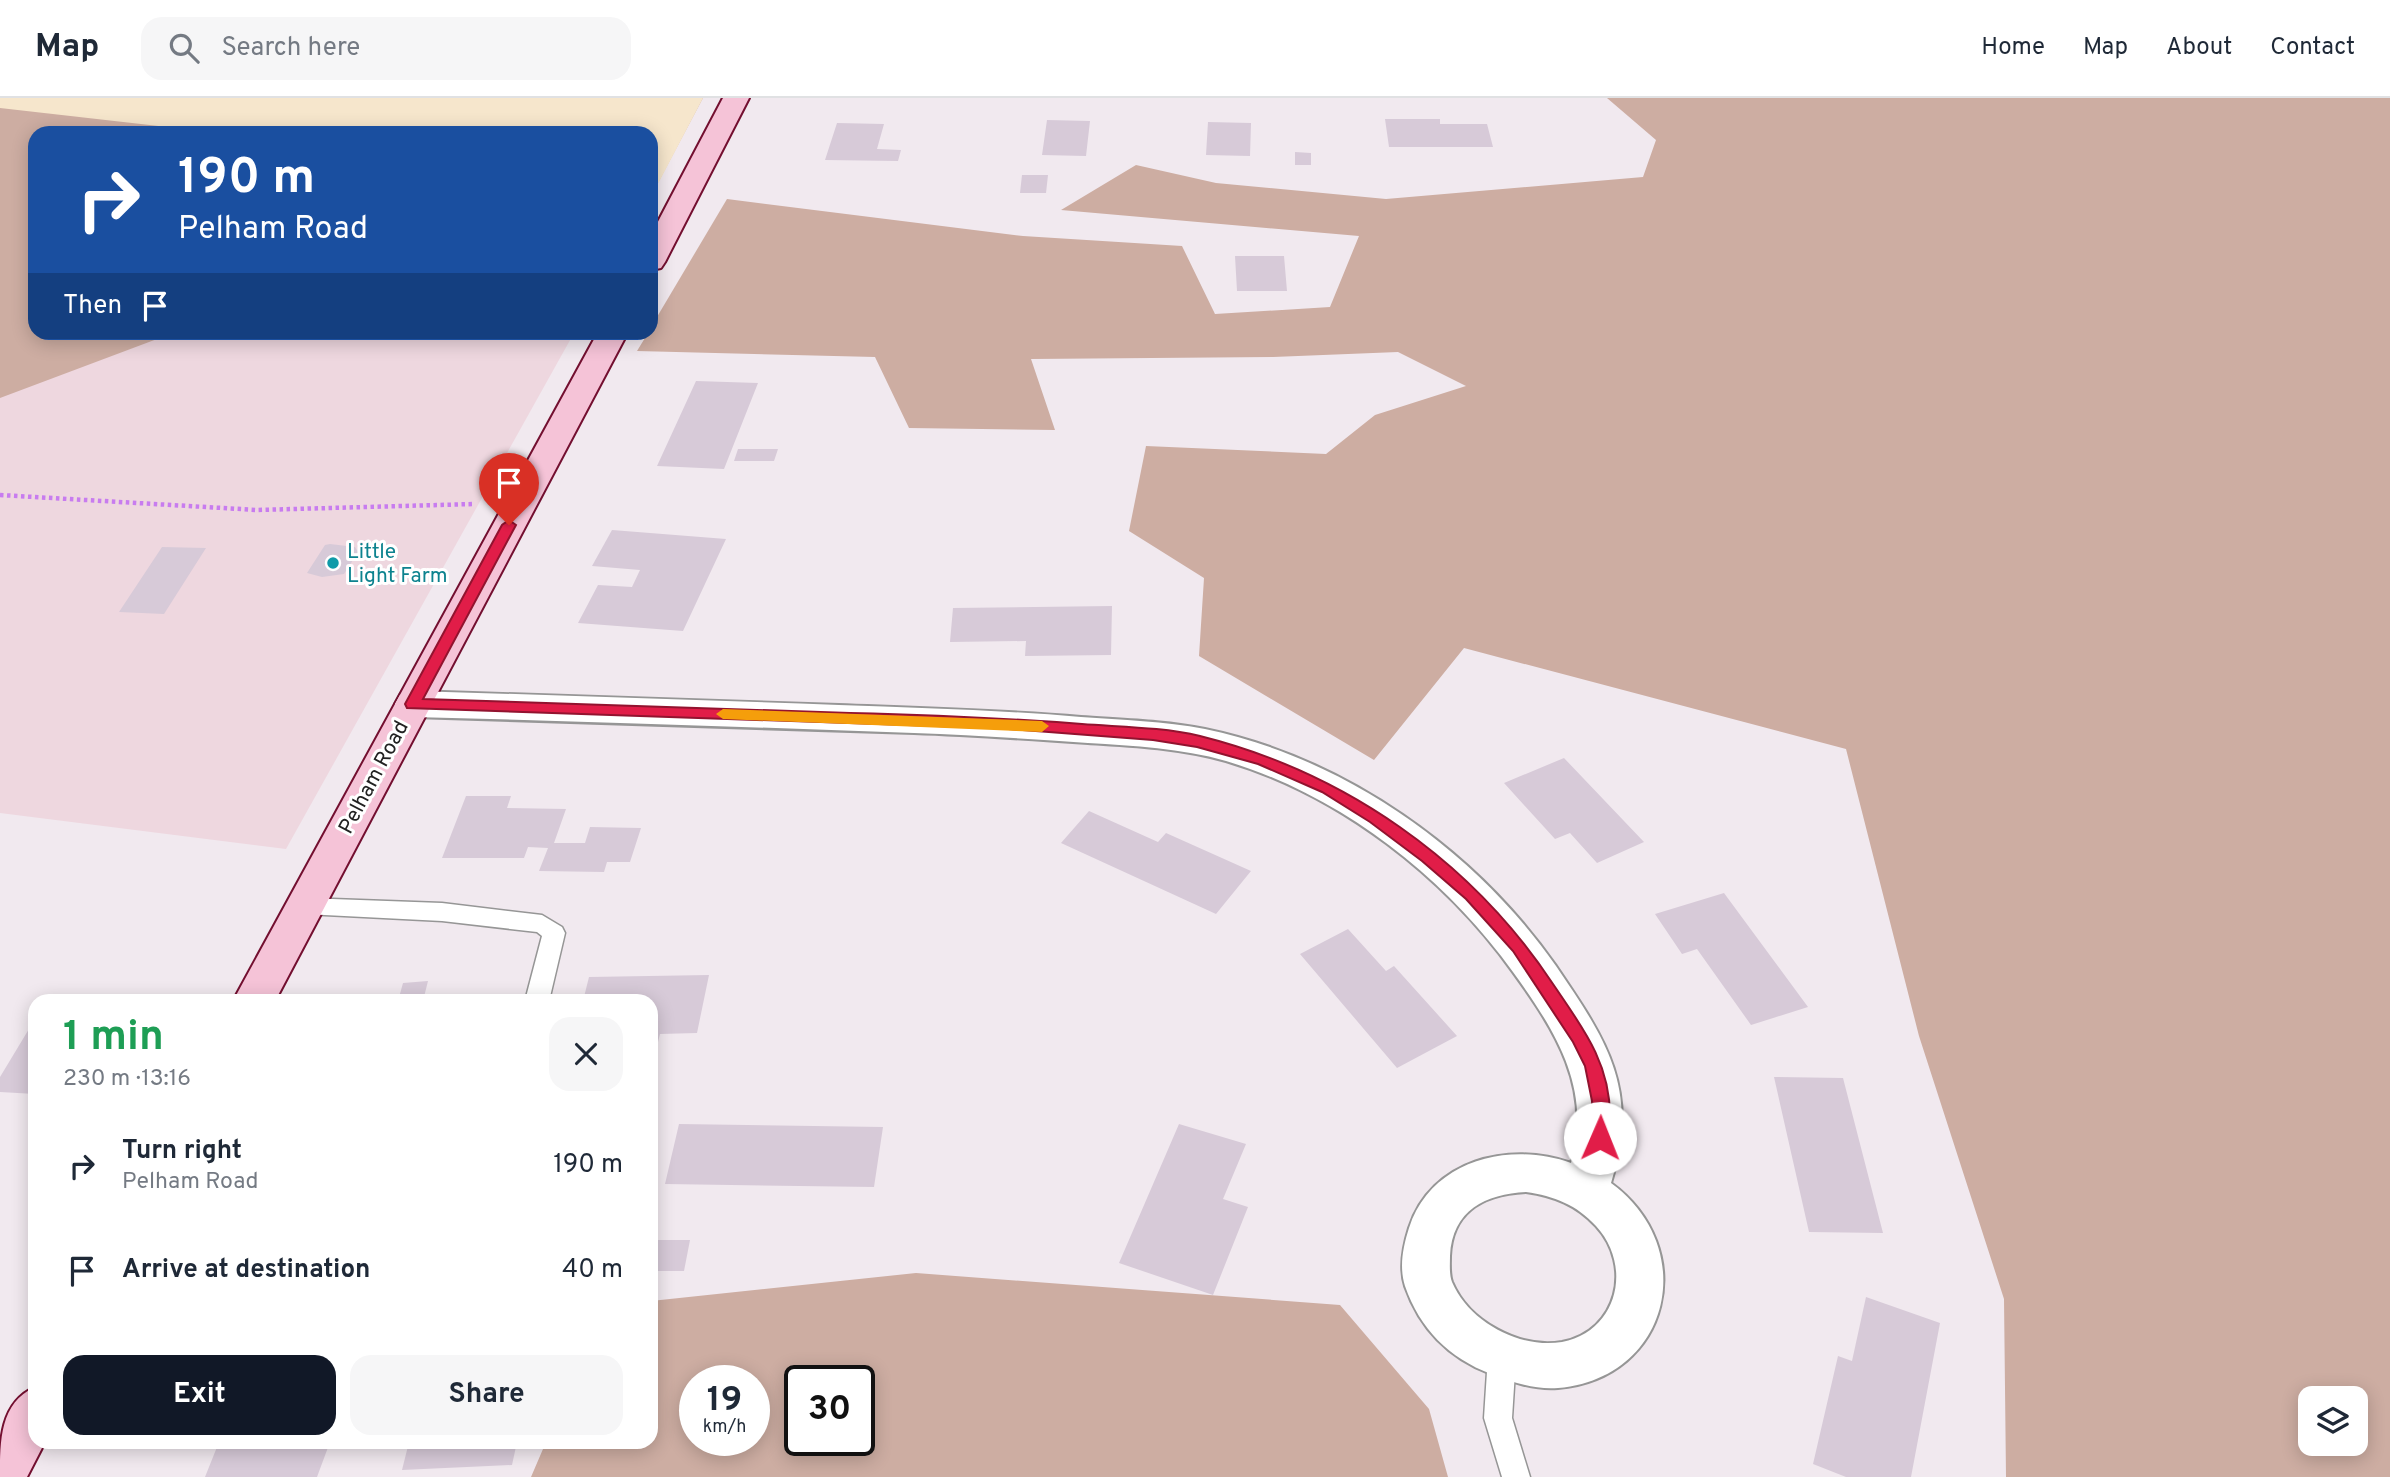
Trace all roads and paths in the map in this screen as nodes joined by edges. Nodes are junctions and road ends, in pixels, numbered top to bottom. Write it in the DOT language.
graph roads {
  1 [pos="736,98"];
  2 [pos="658,248"];
  3 [pos="609,340"];
  4 [pos="0,495"];
  5 [pos="521,503"];
  6 [pos="412,704"];
  7 [pos="305,906"];
  8 [pos="258,994"];
  9 [pos="539,994"];
  10 [pos="1586,1190"];
  11 [pos="1502,1356"];
  12 [pos="28,1423"];
  13 [pos="0,1475"];
  14 [pos="1516,1477"];
  1 -- 2 [label="main road"];
  3 -- 5 [label="main road, Pelham Road"];
  4 -- 5 [label="path"];
  5 -- 6 [label="main road, Pelham Road"];
  6 -- 7 [label="main road, Pelham Road"];
  6 -- 10 [label="street"];
  7 -- 8 [label="main road, Pelham Road"];
  7 -- 9 [label="lane"];
  10 -- 11 [label="street"];
  10 -- 11 [label="street"];
  11 -- 14 [label="lane"];
  12 -- 13 [label="main road"];
}
